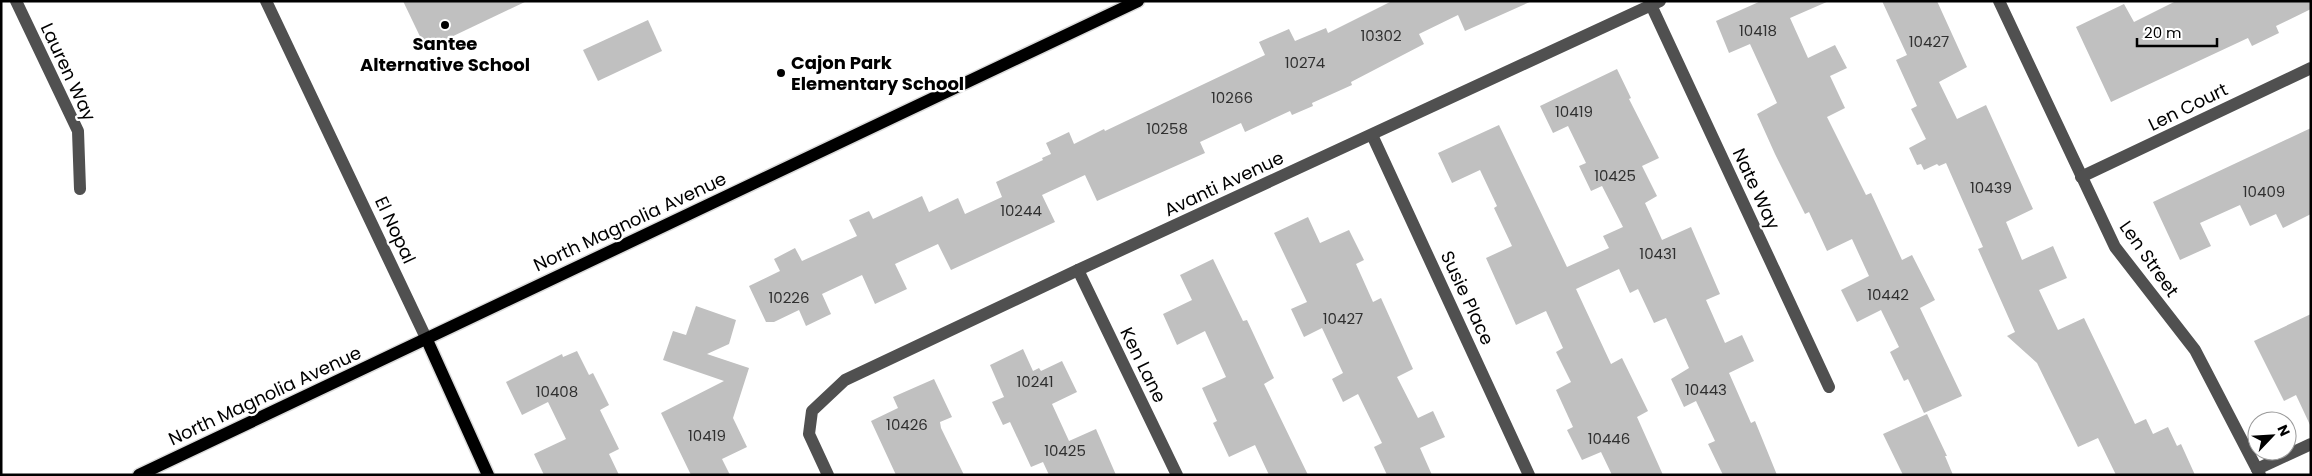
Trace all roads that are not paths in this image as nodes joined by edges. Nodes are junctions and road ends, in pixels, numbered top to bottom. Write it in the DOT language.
graph roads {
  1 [pos="16,1"];
  2 [pos="266,1"];
  3 [pos="1138,1"];
  4 [pos="1999,1"];
  5 [pos="1656,3"];
  6 [pos="2311,68"];
  7 [pos="1372,135"];
  8 [pos="2081,178"];
  9 [pos="80,189"];
  10 [pos="1078,270"];
  11 [pos="427,340"];
  12 [pos="1830,387"];
  13 [pos="2311,444"];
  14 [pos="2258,472"];
  15 [pos="139,475"];
  16 [pos="488,475"];
  17 [pos="828,475"];
  18 [pos="1177,475"];
  19 [pos="1529,475"];
  1 -- 9 [label="street, Lauren Way"];
  2 -- 11 [label="street, El Nopal"];
  3 -- 11 [label="main road, North Magnolia Avenue"];
  4 -- 8 [label="street, Len Street"];
  5 -- 7 [label="street, Avanti Avenue"];
  5 -- 12 [label="street, Nate Way"];
  6 -- 8 [label="street, Len Court"];
  7 -- 10 [label="street, Avanti Avenue"];
  7 -- 19 [label="street, Susie Place"];
  8 -- 14 [label="street, Len Street"];
  10 -- 17 [label="street, Avanti Avenue"];
  10 -- 18 [label="street, Ken Lane"];
  11 -- 15 [label="main road, North Magnolia Avenue"];
  11 -- 16 [label="main road, El Nopal"];
  13 -- 14 [label="street"];
}
